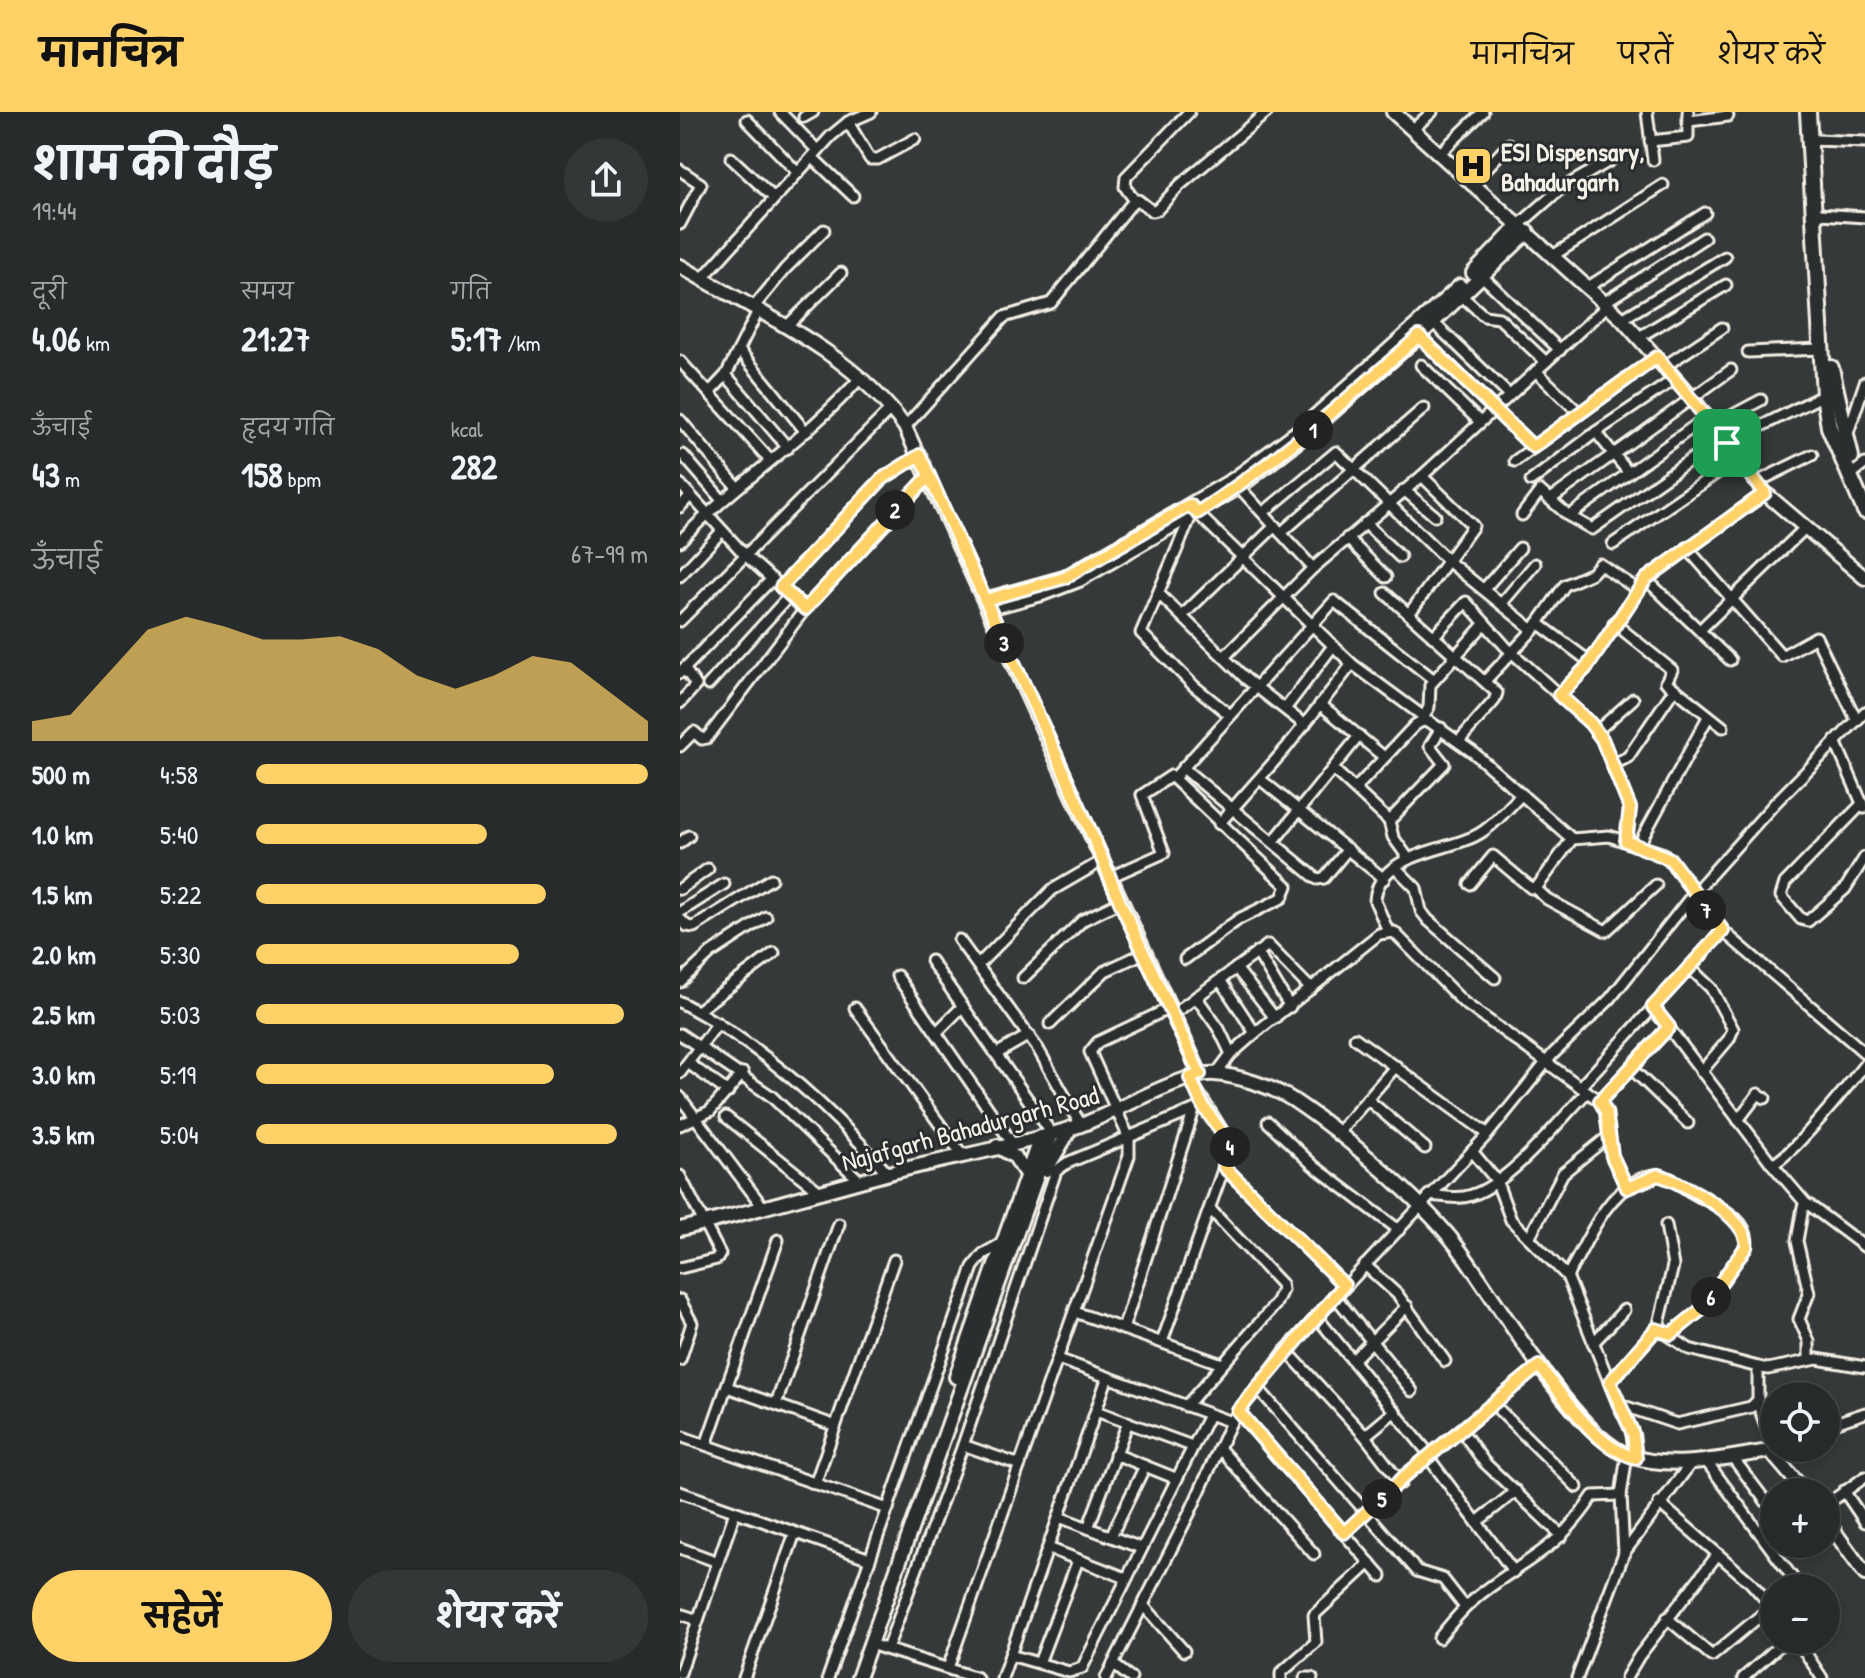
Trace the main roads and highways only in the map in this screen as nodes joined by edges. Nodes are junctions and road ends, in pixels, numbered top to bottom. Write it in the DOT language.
graph roads {
  1 [pos="1808,112"];
  2 [pos="1816,112"];
  3 [pos="1819,254"];
  4 [pos="1857,471"];
  5 [pos="1865,490"];
  6 [pos="1865,511"];
  1 -- 3 [label="main road"];
  2 -- 3 [label="main road"];
  3 -- 4 [label="main road"];
  3 -- 4 [label="main road"];
  4 -- 5 [label="main road"];
  4 -- 6 [label="main road"];
}
